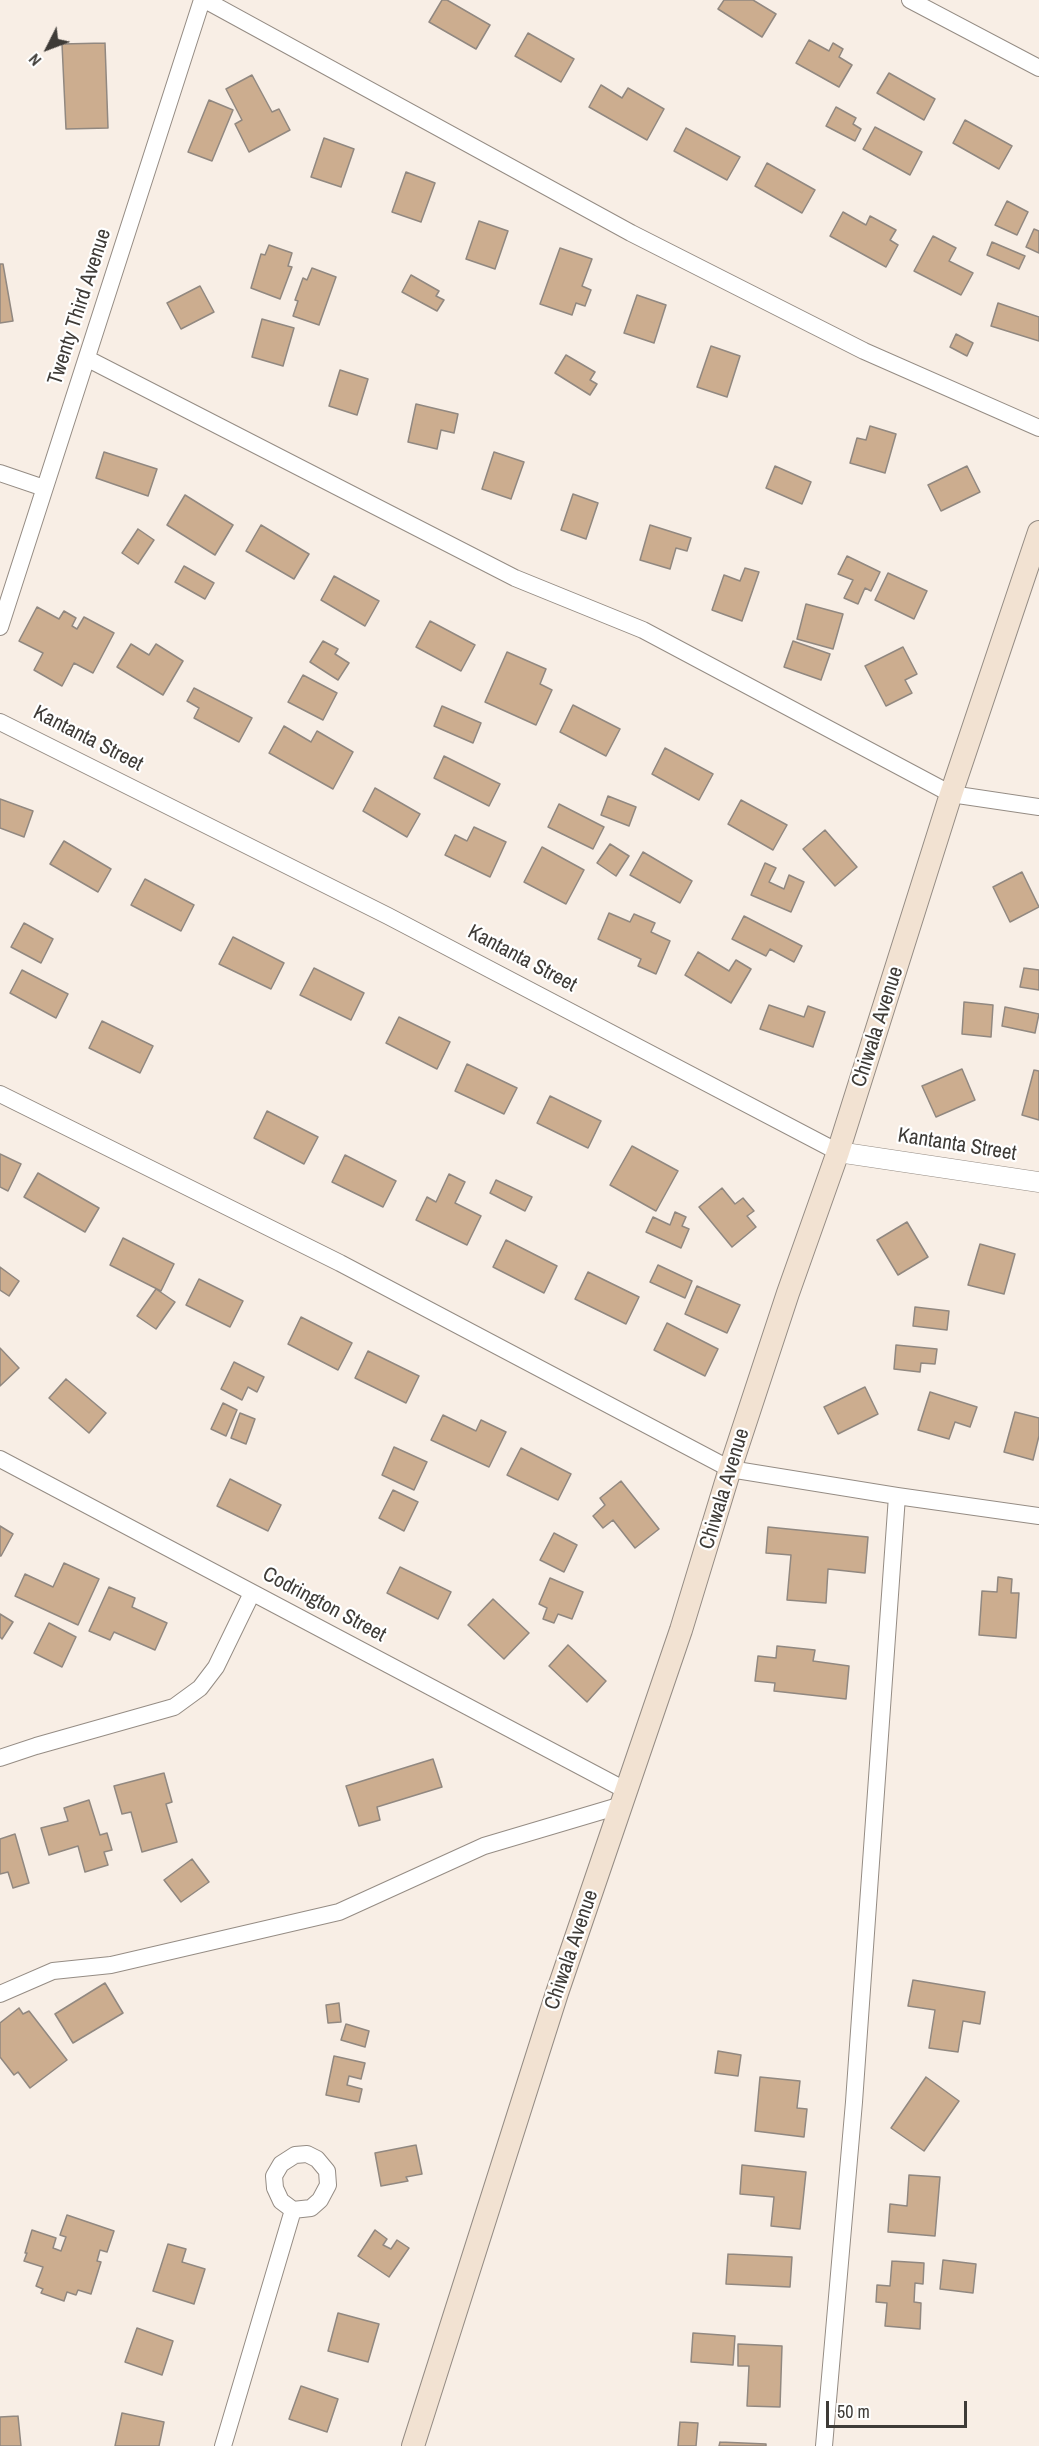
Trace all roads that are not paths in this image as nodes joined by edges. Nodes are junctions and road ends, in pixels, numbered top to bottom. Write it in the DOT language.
graph roads {
  1 [pos="203,0"];
  2 [pos="910,0"];
  3 [pos="1039,68"];
  4 [pos="88,359"];
  5 [pos="1039,428"];
  6 [pos="0,472"];
  7 [pos="44,489"];
  8 [pos="1039,532"];
  9 [pos="0,627"];
  10 [pos="0,722"];
  11 [pos="951,794"];
  12 [pos="1039,807"];
  13 [pos="0,1094"];
  14 [pos="838,1152"];
  15 [pos="1039,1182"];
  16 [pos="0,1459"];
  17 [pos="730,1469"];
  18 [pos="897,1496"];
  19 [pos="1039,1516"];
  20 [pos="252,1593"];
  21 [pos="0,1758"];
  22 [pos="625,1798"];
  23 [pos="0,1994"];
  24 [pos="293,2210"];
  25 [pos="222,2446"];
  26 [pos="413,2446"];
  27 [pos="824,2446"];
  1 -- 4 [label="street, Twenty Third Avenue"];
  1 -- 5 [label="street"];
  2 -- 3 [label="street"];
  4 -- 7 [label="street, Twenty Third Avenue"];
  4 -- 11 [label="street"];
  6 -- 7 [label="street"];
  7 -- 9 [label="street, Twenty Third Avenue"];
  8 -- 11 [label="main road, Chiwala Avenue"];
  10 -- 14 [label="street, Kantanta Street"];
  11 -- 12 [label="street"];
  11 -- 14 [label="main road, Chiwala Avenue"];
  13 -- 17 [label="street"];
  14 -- 15 [label="street, Kantanta Street"];
  14 -- 17 [label="main road, Chiwala Avenue"];
  16 -- 20 [label="street, Codrington Street"];
  17 -- 18 [label="street"];
  17 -- 22 [label="main road, Chiwala Avenue"];
  18 -- 19 [label="street"];
  18 -- 27 [label="street"];
  20 -- 21 [label="street"];
  20 -- 22 [label="street, Codrington Street"];
  22 -- 23 [label="street"];
  22 -- 26 [label="main road, Chiwala Avenue"];
  24 -- 25 [label="street"];
}
